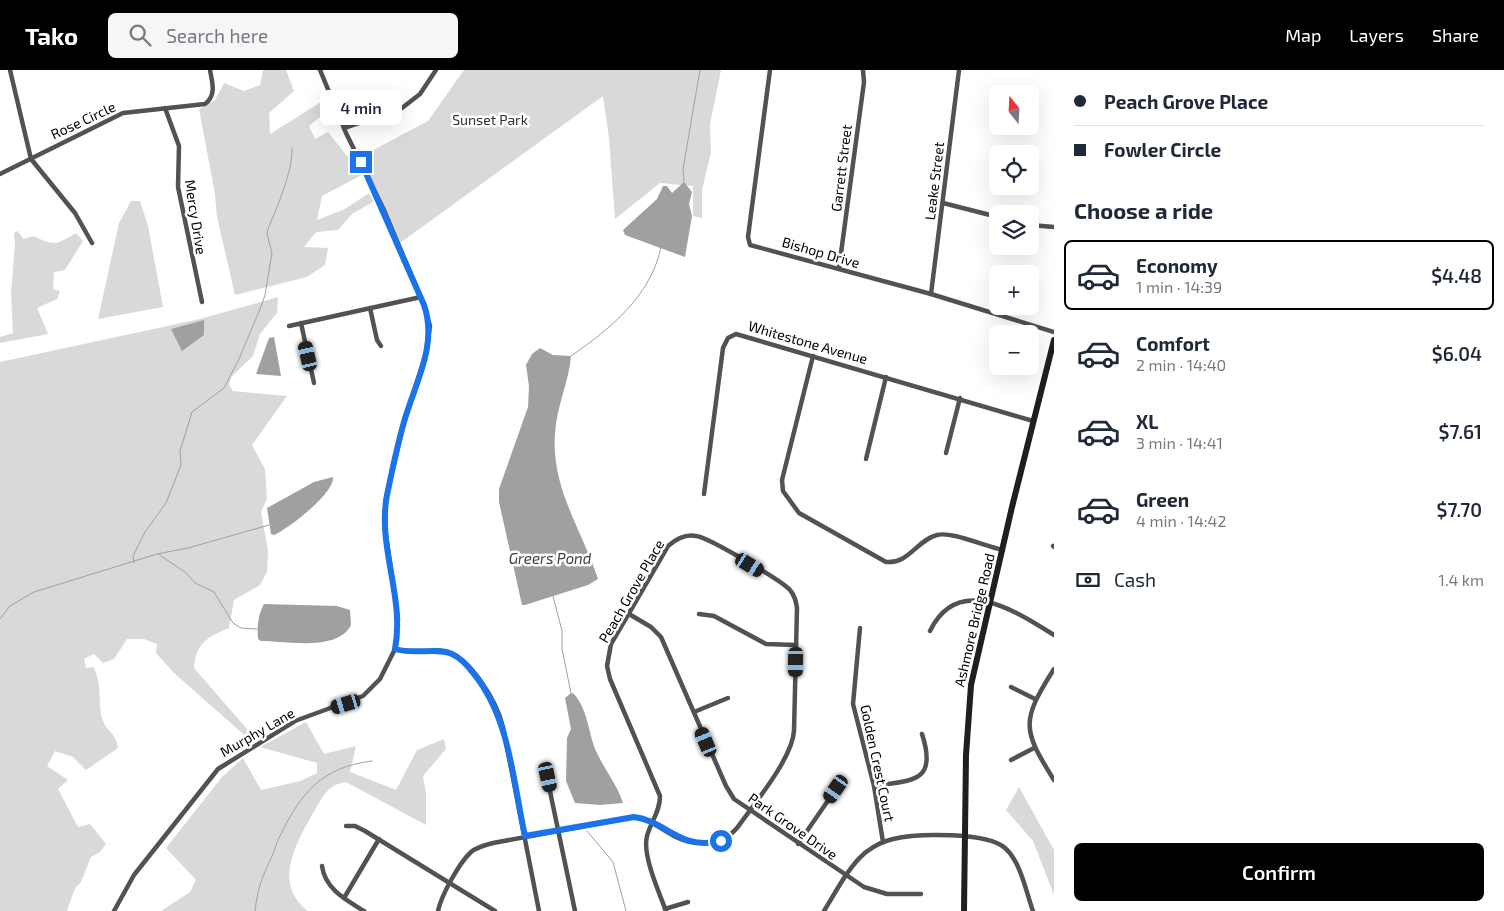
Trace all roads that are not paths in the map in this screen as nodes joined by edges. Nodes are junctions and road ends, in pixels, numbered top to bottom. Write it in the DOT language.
graph roads {
  1 [pos="10,70"];
  2 [pos="210,70"];
  3 [pos="320,70"];
  4 [pos="436,70"];
  5 [pos="770,70"];
  6 [pos="863,70"];
  7 [pos="959,70"];
  8 [pos="344,94"];
  9 [pos="165,108"];
  10 [pos="356,124"];
  11 [pos="344,128"];
  12 [pos="32,159"];
  13 [pos="0,174"];
  14 [pos="943,203"];
  15 [pos="989,215"];
  16 [pos="1039,226"];
  17 [pos="1054,227"];
  18 [pos="92,242"];
  19 [pos="839,268"];
  20 [pos="931,294"];
  21 [pos="421,297"];
  22 [pos="202,302"];
  23 [pos="370,308"];
  24 [pos="301,324"];
  25 [pos="289,326"];
  26 [pos="1054,332"];
  27 [pos="1054,340"];
  28 [pos="381,346"];
  29 [pos="813,356"];
  30 [pos="886,377"];
  31 [pos="314,383"];
  32 [pos="960,398"];
  33 [pos="1033,420"];
  34 [pos="946,453"];
  35 [pos="866,459"];
  36 [pos="704,494"];
  37 [pos="1003,550"];
  38 [pos="990,604"];
  39 [pos="628,614"];
  40 [pos="699,614"];
  41 [pos="860,628"];
  42 [pos="930,631"];
  43 [pos="1054,635"];
  44 [pos="796,645"];
  45 [pos="395,649"];
  46 [pos="1054,670"];
  47 [pos="1011,687"];
  48 [pos="728,698"];
  49 [pos="1035,699"];
  50 [pos="694,712"];
  51 [pos="922,734"];
  52 [pos="1034,748"];
  53 [pos="1011,760"];
  54 [pos="548,777"];
  55 [pos="1054,780"];
  56 [pos="874,786"];
  57 [pos="836,789"];
  58 [pos="749,810"];
  59 [pos="652,823"];
  60 [pos="346,826"];
  61 [pos="558,830"];
  62 [pos="525,836"];
  63 [pos="965,837"];
  64 [pos="379,839"];
  65 [pos="883,842"];
  66 [pos="798,844"];
  67 [pos="322,866"];
  68 [pos="847,876"];
  69 [pos="451,883"];
  70 [pos="921,894"];
  71 [pos="344,898"];
  72 [pos="688,902"];
  73 [pos="666,910"];
  74 [pos="114,911"];
  75 [pos="364,911"];
  76 [pos="438,911"];
  77 [pos="494,911"];
  78 [pos="539,911"];
  79 [pos="575,911"];
  80 [pos="824,911"];
  81 [pos="964,911"];
  82 [pos="1033,911"];
  1 -- 12 [label="street"];
  2 -- 9 [label="street, Rose Circle"];
  3 -- 11 [label="street"];
  4 -- 10 [label="street"];
  5 -- 19 [label="street, Bishop Drive"];
  6 -- 19 [label="street, Garrett Street"];
  7 -- 14 [label="street, Leake Street"];
  8 -- 10 [label="street"];
  9 -- 12 [label="street, Rose Circle"];
  9 -- 22 [label="street, Mercy Drive"];
  10 -- 11 [label="street"];
  11 -- 21 [label="street"];
  12 -- 13 [label="street, Rose Circle"];
  12 -- 18 [label="street"];
  14 -- 15 [label="street"];
  14 -- 20 [label="street, Leake Street"];
  16 -- 17 [label="street"];
  19 -- 20 [label="street, Bishop Drive"];
  20 -- 26 [label="street, Bishop Drive"];
  21 -- 23 [label="street"];
  21 -- 45 [label="street"];
  23 -- 24 [label="street"];
  23 -- 28 [label="street"];
  24 -- 25 [label="street"];
  24 -- 31 [label="street"];
  27 -- 33 [label="main road, Ashmore Bridge Road"];
  29 -- 30 [label="street, Whitestone Avenue"];
  29 -- 36 [label="street, Whitestone Avenue"];
  29 -- 37 [label="street"];
  30 -- 32 [label="street, Whitestone Avenue"];
  30 -- 35 [label="street"];
  32 -- 33 [label="street, Whitestone Avenue"];
  32 -- 34 [label="street"];
  33 -- 37 [label="main road, Ashmore Bridge Road"];
  37 -- 38 [label="main road, Ashmore Bridge Road"];
  38 -- 42 [label="street"];
  38 -- 43 [label="street"];
  38 -- 63 [label="main road, Ashmore Bridge Road"];
  39 -- 44 [label="street, Peach Grove Place"];
  39 -- 50 [label="street, Park Grove Drive"];
  39 -- 59 [label="street, Peach Grove Place"];
  40 -- 44 [label="street"];
  41 -- 56 [label="street, Golden Crest Court"];
  44 -- 58 [label="street, Peach Grove Place"];
  45 -- 62 [label="street"];
  45 -- 74 [label="street, Murphy Lane"];
  46 -- 49 [label="street"];
  47 -- 49 [label="street"];
  48 -- 50 [label="street"];
  49 -- 52 [label="street"];
  50 -- 58 [label="street, Park Grove Drive"];
  51 -- 56 [label="street"];
  52 -- 53 [label="street"];
  52 -- 55 [label="street"];
  54 -- 61 [label="street"];
  56 -- 65 [label="street, Golden Crest Court"];
  57 -- 66 [label="street"];
  58 -- 59 [label="street, Peach Grove Place"];
  58 -- 66 [label="street, Park Grove Drive"];
  59 -- 61 [label="street, Peach Grove Place"];
  59 -- 73 [label="street"];
  60 -- 64 [label="street"];
  61 -- 62 [label="street, Peach Grove Place"];
  61 -- 79 [label="street"];
  62 -- 69 [label="street, Peach Grove Place"];
  62 -- 78 [label="street"];
  63 -- 65 [label="street"];
  63 -- 81 [label="main road, Ashmore Bridge Road"];
  63 -- 82 [label="street"];
  64 -- 69 [label="street"];
  64 -- 71 [label="street"];
  65 -- 68 [label="street"];
  66 -- 68 [label="street, Park Grove Drive"];
  67 -- 71 [label="street"];
  68 -- 70 [label="street, Park Grove Drive"];
  68 -- 80 [label="street"];
  69 -- 76 [label="street, Peach Grove Place"];
  69 -- 77 [label="street"];
  71 -- 75 [label="street"];
  72 -- 73 [label="street"];
}
